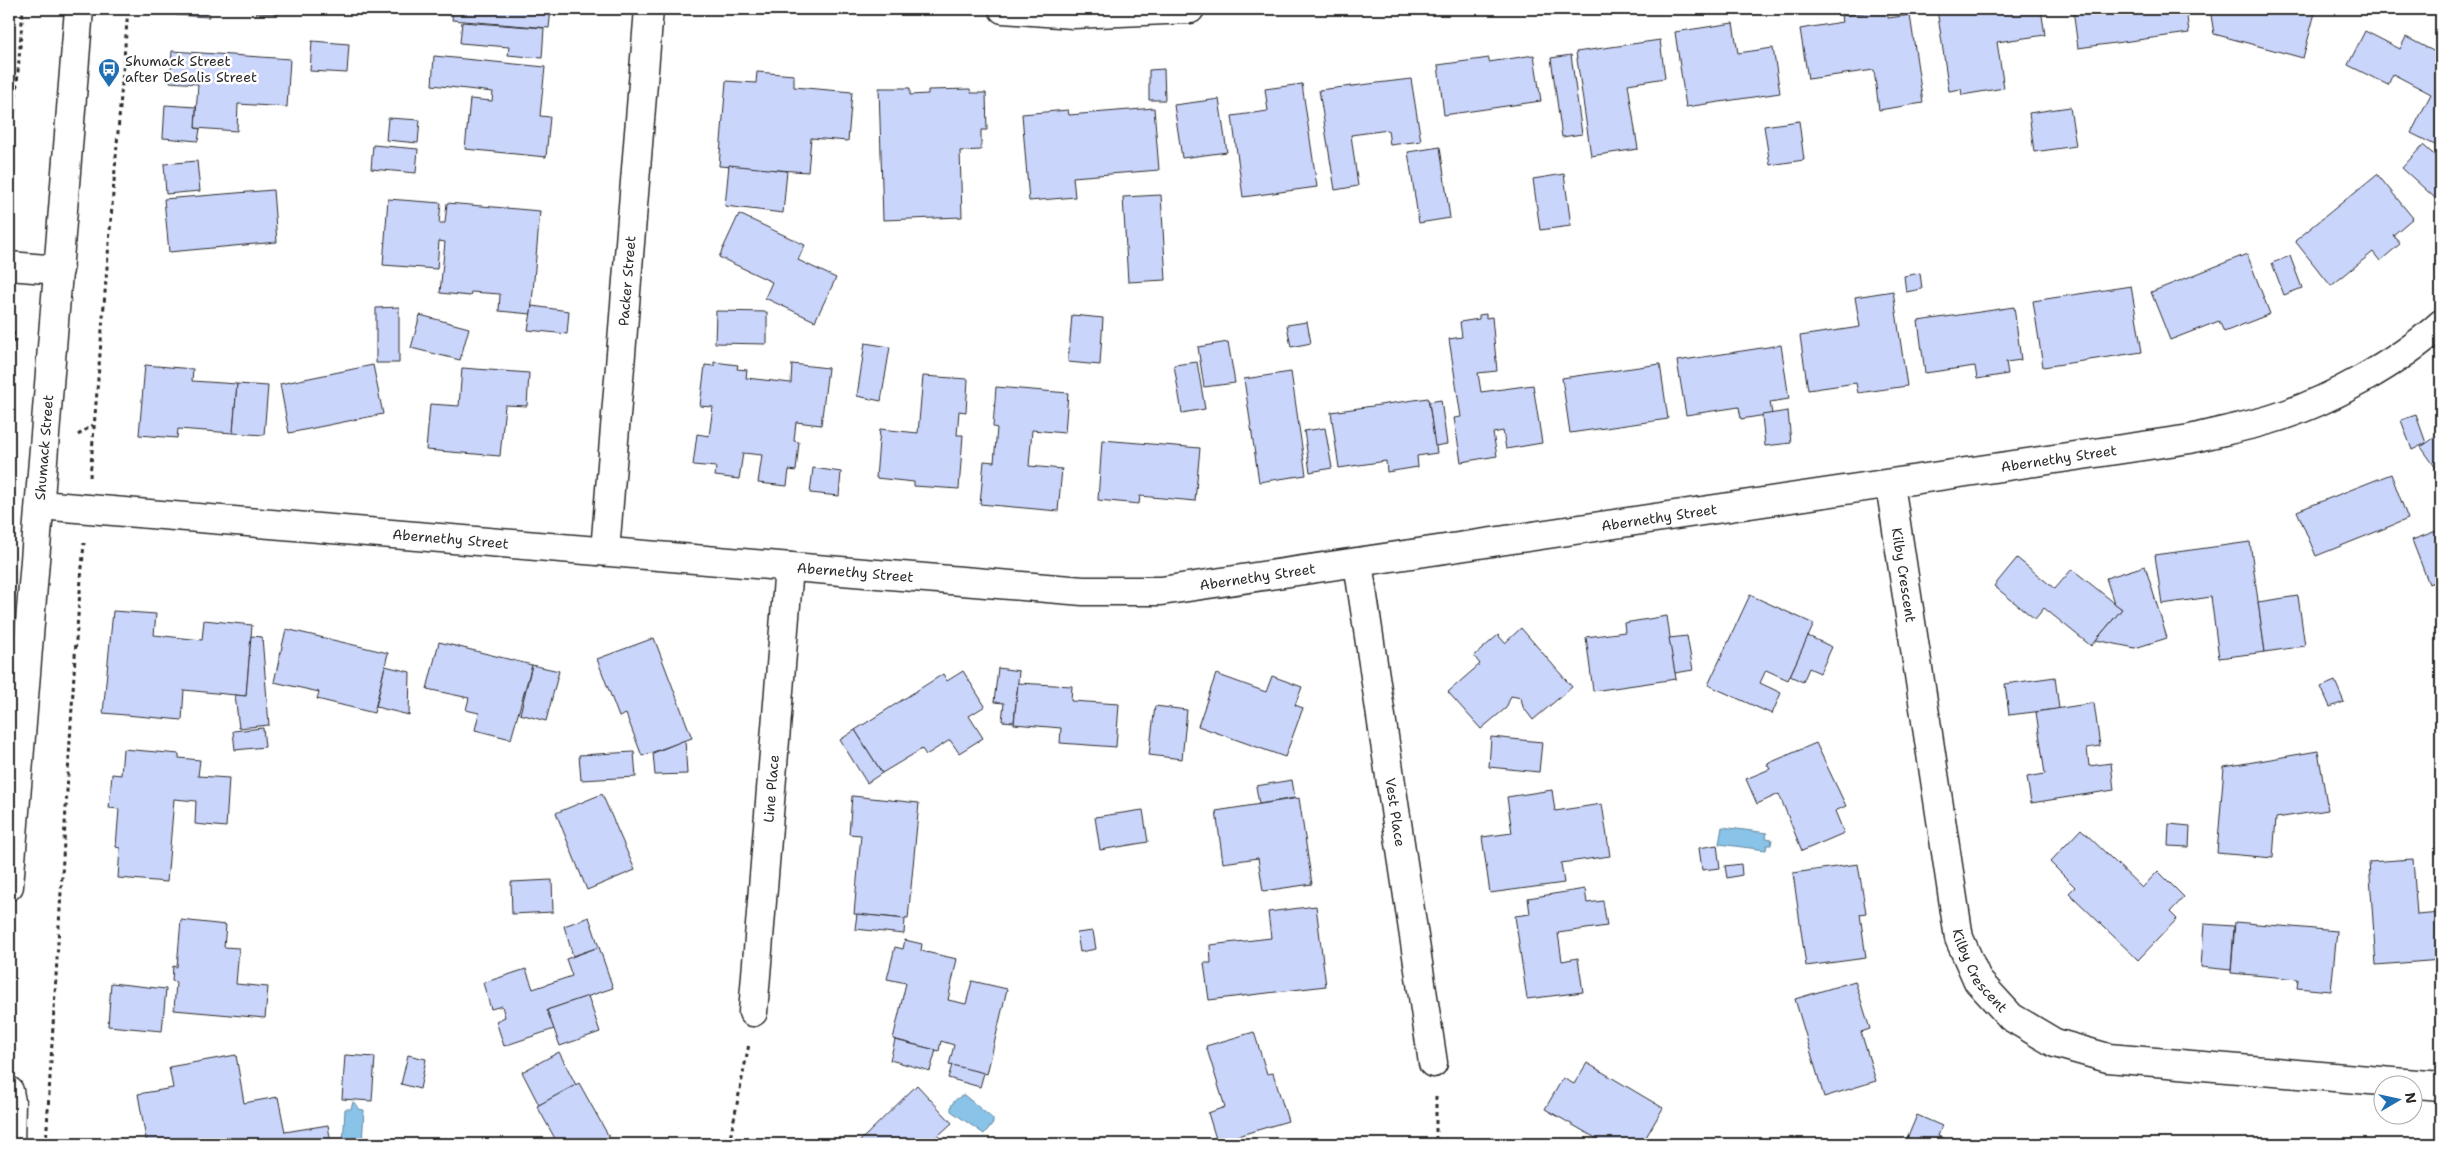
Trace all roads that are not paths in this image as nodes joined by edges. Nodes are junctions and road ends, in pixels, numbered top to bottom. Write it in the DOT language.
graph roads {
  1 [pos="79,9"];
  2 [pos="649,9"];
  3 [pos="1003,9"];
  4 [pos="1190,9"];
  5 [pos="9,266"];
  6 [pos="59,270"];
  7 [pos="2441,324"];
  8 [pos="1890,484"];
  9 [pos="40,505"];
  10 [pos="605,551"];
  11 [pos="1358,563"];
  12 [pos="789,566"];
  13 [pos="9,886"];
  14 [pos="753,1012"];
  15 [pos="1433,1063"];
  16 [pos="2441,1086"];
  17 [pos="9,1091"];
  18 [pos="10,1144"];
  1 -- 6 [label="street, Shumack Street"];
  2 -- 10 [label="street, Packer Street"];
  3 -- 4 [label="street"];
  5 -- 6 [label="street"];
  6 -- 9 [label="street, Shumack Street"];
  7 -- 8 [label="street, Abernethy Street"];
  8 -- 11 [label="street, Abernethy Street"];
  8 -- 16 [label="street, Kilby Crescent"];
  9 -- 10 [label="street, Abernethy Street"];
  9 -- 13 [label="street, Shumack Street"];
  10 -- 12 [label="street, Abernethy Street"];
  11 -- 12 [label="street, Abernethy Street"];
  11 -- 15 [label="street, Vest Place"];
  12 -- 14 [label="street, Line Place"];
  17 -- 18 [label="street"];
}
